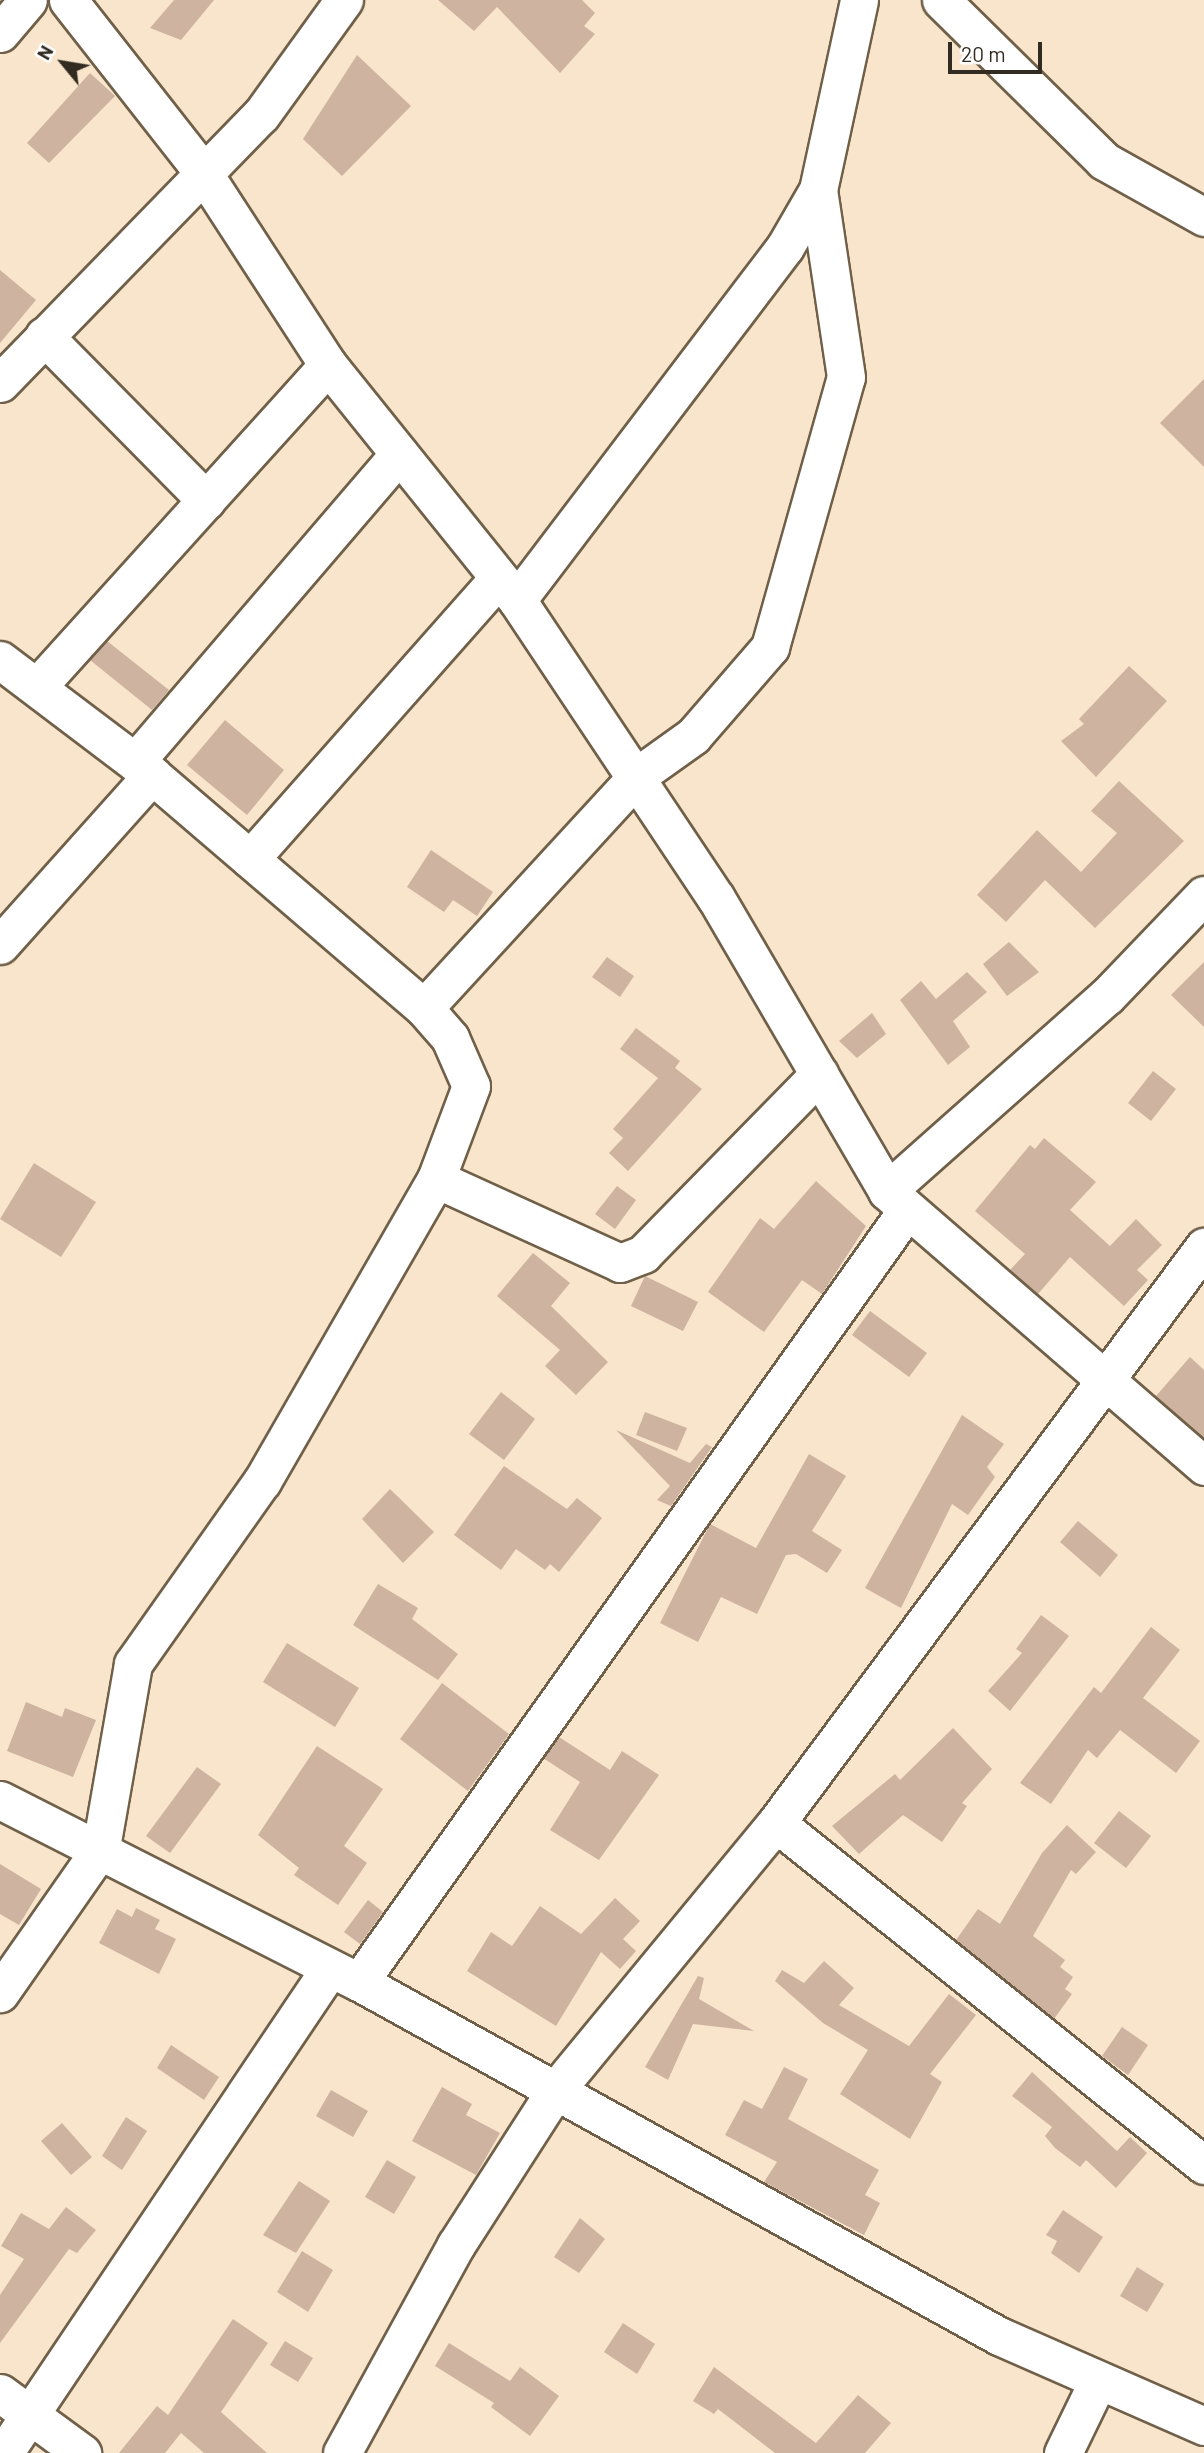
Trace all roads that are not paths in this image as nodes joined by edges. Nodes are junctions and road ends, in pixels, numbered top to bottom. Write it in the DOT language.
graph roads {
  1 [pos="28,0"];
  2 [pos="68,0"];
  3 [pos="344,0"];
  4 [pos="859,0"];
  5 [pos="941,0"];
  6 [pos="0,33"];
  7 [pos="202,171"];
  8 [pos="818,190"];
  9 [pos="1204,217"];
  10 [pos="44,336"];
  11 [pos="328,365"];
  12 [pos="0,383"];
  13 [pos="399,454"];
  14 [pos="206,500"];
  15 [pos="508,589"];
  16 [pos="0,660"];
  17 [pos="37,687"];
  18 [pos="144,769"];
  19 [pos="637,776"];
  20 [pos="250,859"];
  21 [pos="1204,895"];
  22 [pos="0,945"];
  23 [pos="424,1008"];
  24 [pos="819,1074"];
  25 [pos="436,1179"];
  26 [pos="897,1200"];
  27 [pos="1204,1247"];
  28 [pos="1108,1381"];
  29 [pos="1204,1466"];
  30 [pos="0,1800"];
  31 [pos="776,1823"];
  32 [pos="101,1848"];
  33 [pos="345,1975"];
  34 [pos="0,1993"];
  35 [pos="555,2091"];
  36 [pos="1204,2165"];
  37 [pos="1098,2381"];
  38 [pos="0,2393"];
  39 [pos="31,2413"];
  40 [pos="1204,2426"];
  41 [pos="4,2453"];
  42 [pos="82,2453"];
  43 [pos="342,2453"];
  44 [pos="1063,2453"];
  1 -- 6 [label="street"];
  2 -- 7 [label="street"];
  3 -- 7 [label="street"];
  4 -- 8 [label="street"];
  5 -- 9 [label="street"];
  7 -- 10 [label="street"];
  7 -- 11 [label="street"];
  8 -- 15 [label="street"];
  8 -- 19 [label="street"];
  10 -- 12 [label="street"];
  10 -- 14 [label="street"];
  11 -- 13 [label="street"];
  11 -- 14 [label="street"];
  13 -- 15 [label="street"];
  13 -- 18 [label="street"];
  14 -- 17 [label="street"];
  15 -- 19 [label="street"];
  15 -- 20 [label="street"];
  16 -- 17 [label="street"];
  17 -- 18 [label="street"];
  18 -- 20 [label="street"];
  18 -- 22 [label="street"];
  19 -- 23 [label="street"];
  19 -- 24 [label="street"];
  20 -- 23 [label="street"];
  21 -- 26 [label="street"];
  23 -- 25 [label="street"];
  24 -- 25 [label="street"];
  24 -- 26 [label="street"];
  25 -- 32 [label="street"];
  26 -- 28 [label="street"];
  26 -- 33 [label="street"];
  27 -- 28 [label="street"];
  28 -- 29 [label="street"];
  28 -- 31 [label="street"];
  30 -- 32 [label="street"];
  31 -- 35 [label="street"];
  31 -- 36 [label="street"];
  32 -- 33 [label="street"];
  32 -- 34 [label="street"];
  33 -- 35 [label="street"];
  33 -- 39 [label="street"];
  35 -- 37 [label="street"];
  35 -- 43 [label="street"];
  37 -- 40 [label="street"];
  37 -- 44 [label="street"];
  38 -- 39 [label="street"];
  39 -- 41 [label="street"];
  39 -- 42 [label="street"];
}
